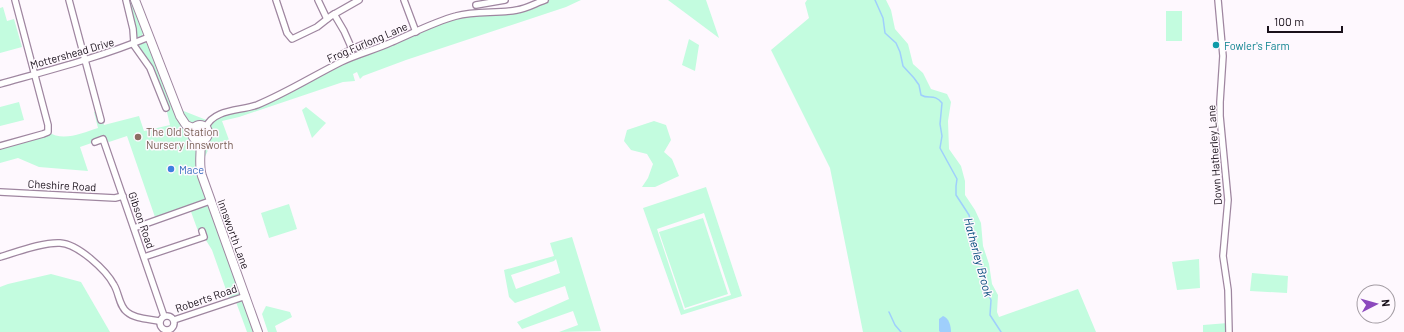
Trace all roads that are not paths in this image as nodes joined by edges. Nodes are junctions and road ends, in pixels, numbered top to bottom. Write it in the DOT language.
graph roads {
  1 [pos="15,0"];
  2 [pos="69,0"];
  3 [pos="126,0"];
  4 [pos="135,0"];
  5 [pos="276,0"];
  6 [pos="318,0"];
  7 [pos="358,0"];
  8 [pos="404,0"];
  9 [pos="545,0"];
  10 [pos="1218,0"];
  11 [pos="507,1"];
  12 [pos="476,5"];
  13 [pos="334,14"];
  14 [pos="327,19"];
  15 [pos="416,32"];
  16 [pos="149,37"];
  17 [pos="134,43"];
  18 [pos="364,44"];
  19 [pos="352,49"];
  20 [pos="336,57"];
  21 [pos="86,60"];
  22 [pos="36,74"];
  23 [pos="0,84"];
  24 [pos="166,108"];
  25 [pos="105,109"];
  26 [pos="99,111"];
  27 [pos="101,120"];
  28 [pos="206,127"];
  29 [pos="193,128"];
  30 [pos="95,142"];
  31 [pos="200,142"];
  32 [pos="0,146"];
  33 [pos="0,192"];
  34 [pos="122,196"];
  35 [pos="210,201"];
  36 [pos="134,228"];
  37 [pos="202,231"];
  38 [pos="0,257"];
  39 [pos="144,257"];
  40 [pos="246,296"];
  41 [pos="164,316"];
  42 [pos="159,321"];
  43 [pos="174,323"];
  44 [pos="177,332"];
  45 [pos="258,332"];
  46 [pos="1229,332"];
  1 -- 22 [label="street"];
  2 -- 21 [label="street"];
  3 -- 17 [label="street"];
  4 -- 16 [label="street"];
  5 -- 14 [label="street"];
  6 -- 14 [label="street"];
  7 -- 13 [label="street"];
  8 -- 15 [label="street"];
  9 -- 15 [label="street, Frog Furlong Lane"];
  10 -- 46 [label="street, Down Hatherley Lane"];
  11 -- 12 [label="street"];
  13 -- 14 [label="street"];
  13 -- 19 [label="street"];
  15 -- 28 [label="street, Frog Furlong Lane"];
  16 -- 17 [label="street, Mottershead Drive"];
  16 -- 29 [label="street"];
  17 -- 21 [label="street, Mottershead Drive"];
  17 -- 24 [label="street"];
  18 -- 19 [label="street"];
  19 -- 20 [label="street"];
  21 -- 22 [label="street, Mottershead Drive"];
  21 -- 26 [label="street"];
  22 -- 23 [label="street, Mottershead Drive"];
  22 -- 32 [label="street"];
  25 -- 26 [label="street"];
  26 -- 27 [label="street"];
  28 -- 29 [label="street"];
  28 -- 31 [label="street"];
  29 -- 31 [label="street"];
  30 -- 34 [label="street, Gibson Road"];
  31 -- 35 [label="street, Innsworth Lane"];
  33 -- 34 [label="street, Cheshire Road"];
  34 -- 36 [label="street, Gibson Road"];
  35 -- 36 [label="street"];
  35 -- 40 [label="street, Innsworth Lane"];
  36 -- 39 [label="street, Gibson Road"];
  37 -- 39 [label="street"];
  38 -- 42 [label="street"];
  39 -- 41 [label="street, Gibson Road"];
  40 -- 43 [label="street, Roberts Road"];
  40 -- 45 [label="street, Innsworth Lane"];
  41 -- 42 [label="street"];
  41 -- 43 [label="street"];
  42 -- 43 [label="street"];
  43 -- 44 [label="street"];
}
